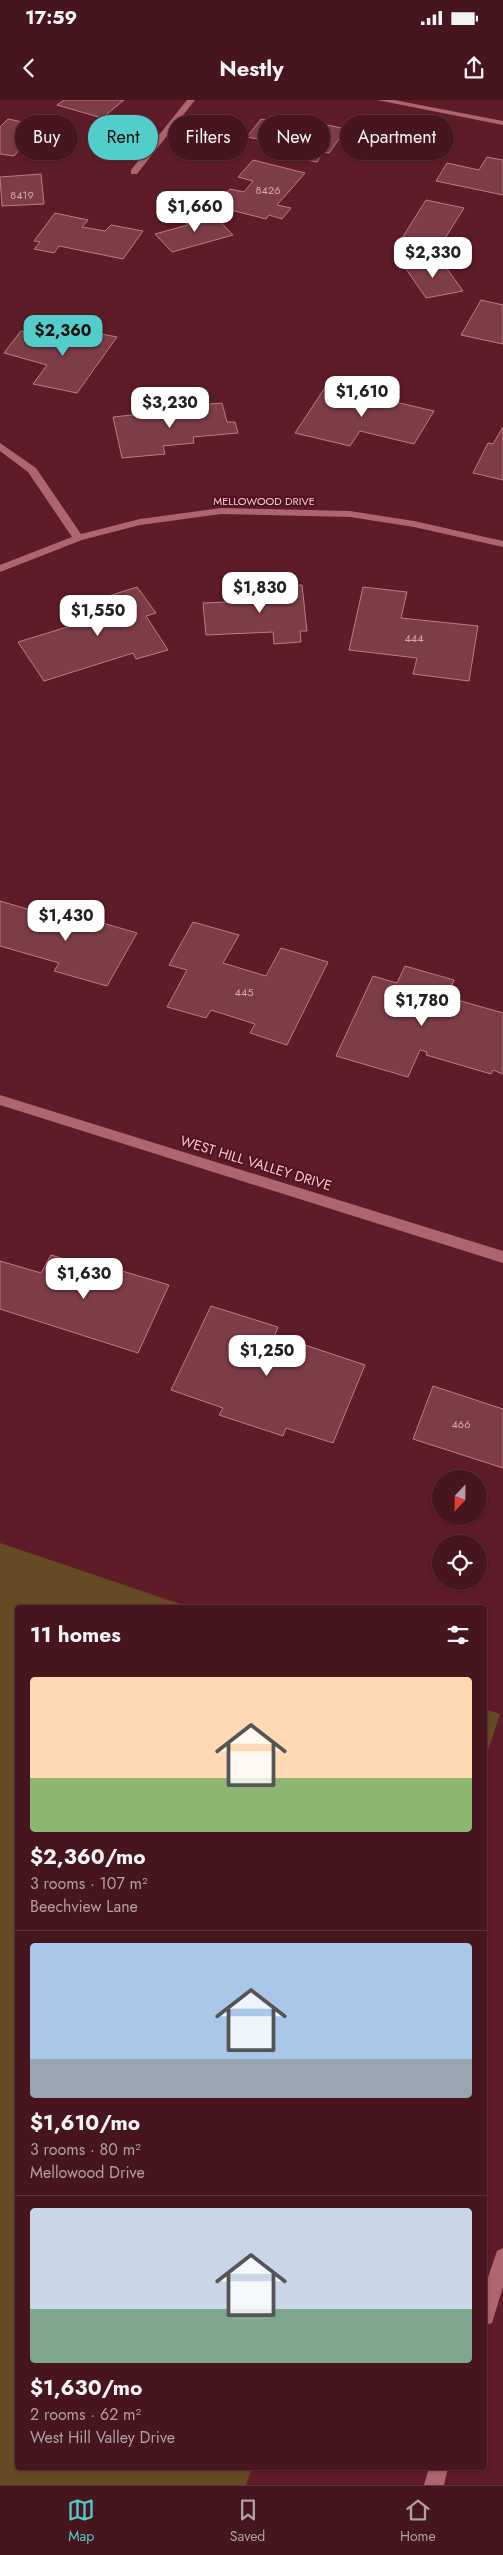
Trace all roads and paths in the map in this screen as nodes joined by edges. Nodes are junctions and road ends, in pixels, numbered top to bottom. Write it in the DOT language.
graph roads {
  1 [pos="191,100"];
  2 [pos="381,100"];
  3 [pos="503,123"];
  4 [pos="134,172"];
  5 [pos="0,446"];
  6 [pos="78,538"];
  7 [pos="503,544"];
  8 [pos="0,569"];
  9 [pos="0,1100"];
  10 [pos="503,1257"];
  11 [pos="503,2257"];
  12 [pos="487,2309"];
  13 [pos="438,2470"];
  14 [pos="434,2485"];
  1 -- 4 [label="street"];
  2 -- 3 [label="street"];
  5 -- 6 [label="street"];
  6 -- 7 [label="street, MELLOWOOD DRIVE"];
  6 -- 8 [label="street, MELLOWOOD DRIVE"];
  9 -- 10 [label="street, WEST HILL VALLEY DRIVE"];
  11 -- 12 [label="street"];
  13 -- 14 [label="street"];
}
